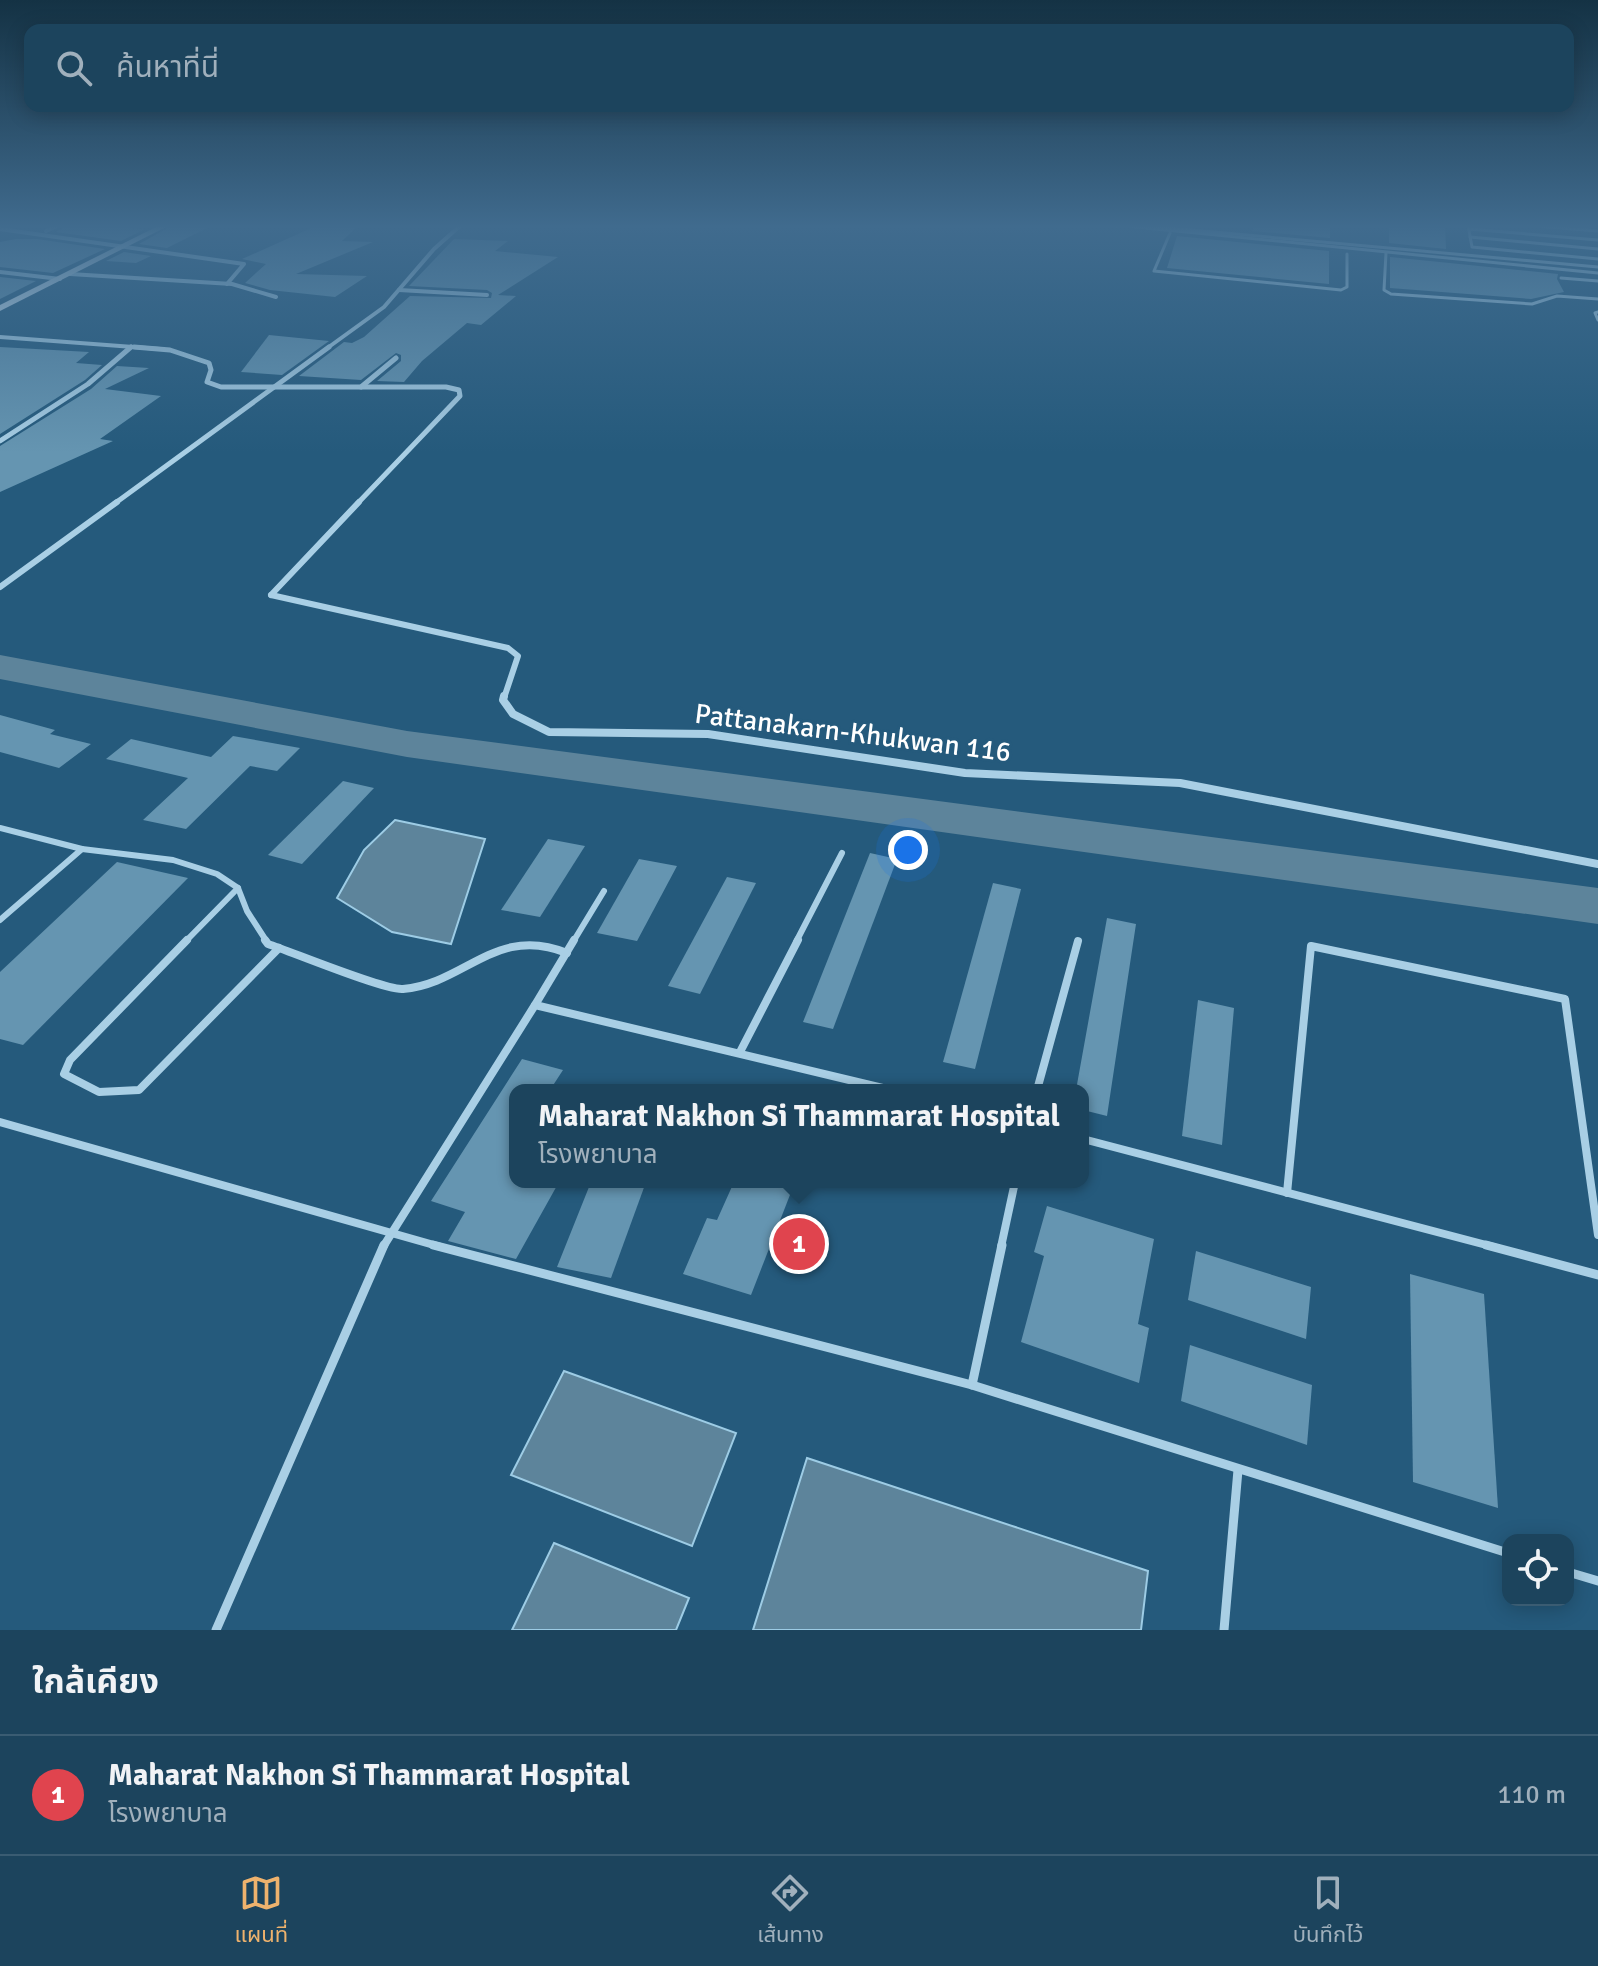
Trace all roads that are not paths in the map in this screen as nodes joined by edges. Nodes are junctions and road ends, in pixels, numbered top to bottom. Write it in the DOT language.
graph roads {
  1 [pos="389,301"];
  2 [pos="1491,301"];
  3 [pos="1541,301"];
  4 [pos="1598,312"];
  5 [pos="1598,320"];
  6 [pos="0,337"];
  7 [pos="131,347"];
  8 [pos="396,358"];
  9 [pos="361,387"];
  10 [pos="271,389"];
  11 [pos="0,441"];
  12 [pos="0,587"];
  13 [pos="0,828"];
  14 [pos="82,849"];
  15 [pos="842,853"];
  16 [pos="1598,864"];
  17 [pos="238,888"];
  18 [pos="604,891"];
  19 [pos="0,920"];
  20 [pos="1078,941"];
  21 [pos="279,948"];
  22 [pos="567,953"];
  23 [pos="535,1005"];
  24 [pos="740,1052"];
  25 [pos="867,1084"];
  26 [pos="1039,1084"];
  27 [pos="0,1122"];
  28 [pos="1089,1141"];
  29 [pos="1014,1188"];
  30 [pos="1287,1193"];
  31 [pos="389,1234"];
  32 [pos="1598,1235"];
  33 [pos="1598,1275"];
  34 [pos="972,1385"];
  35 [pos="1238,1470"];
  36 [pos="1502,1551"];
  37 [pos="1574,1574"];
  38 [pos="1598,1581"];
  39 [pos="216,1630"];
  40 [pos="1224,1630"];
  1 -- 10 [label="street"];
  2 -- 3 [label="lane"];
  4 -- 5 [label="lane"];
  6 -- 7 [label="street"];
  7 -- 10 [label="street"];
  7 -- 11 [label="street"];
  8 -- 9 [label="street"];
  9 -- 10 [label="street"];
  9 -- 16 [label="street, Pattanakarn-Khukwan 116"];
  10 -- 12 [label="street"];
  13 -- 14 [label="lane"];
  14 -- 17 [label="lane"];
  14 -- 19 [label="lane"];
  15 -- 24 [label="lane"];
  17 -- 21 [label="lane"];
  17 -- 21 [label="lane"];
  18 -- 22 [label="lane"];
  20 -- 26 [label="lane"];
  21 -- 22 [label="lane"];
  22 -- 23 [label="lane"];
  23 -- 24 [label="lane"];
  23 -- 31 [label="lane"];
  24 -- 25 [label="lane"];
  27 -- 31 [label="lane"];
  28 -- 30 [label="lane"];
  29 -- 34 [label="lane"];
  30 -- 32 [label="lane"];
  30 -- 33 [label="lane"];
  31 -- 34 [label="lane"];
  31 -- 39 [label="lane"];
  34 -- 35 [label="lane"];
  35 -- 36 [label="lane"];
  35 -- 40 [label="lane"];
  37 -- 38 [label="lane"];
}
